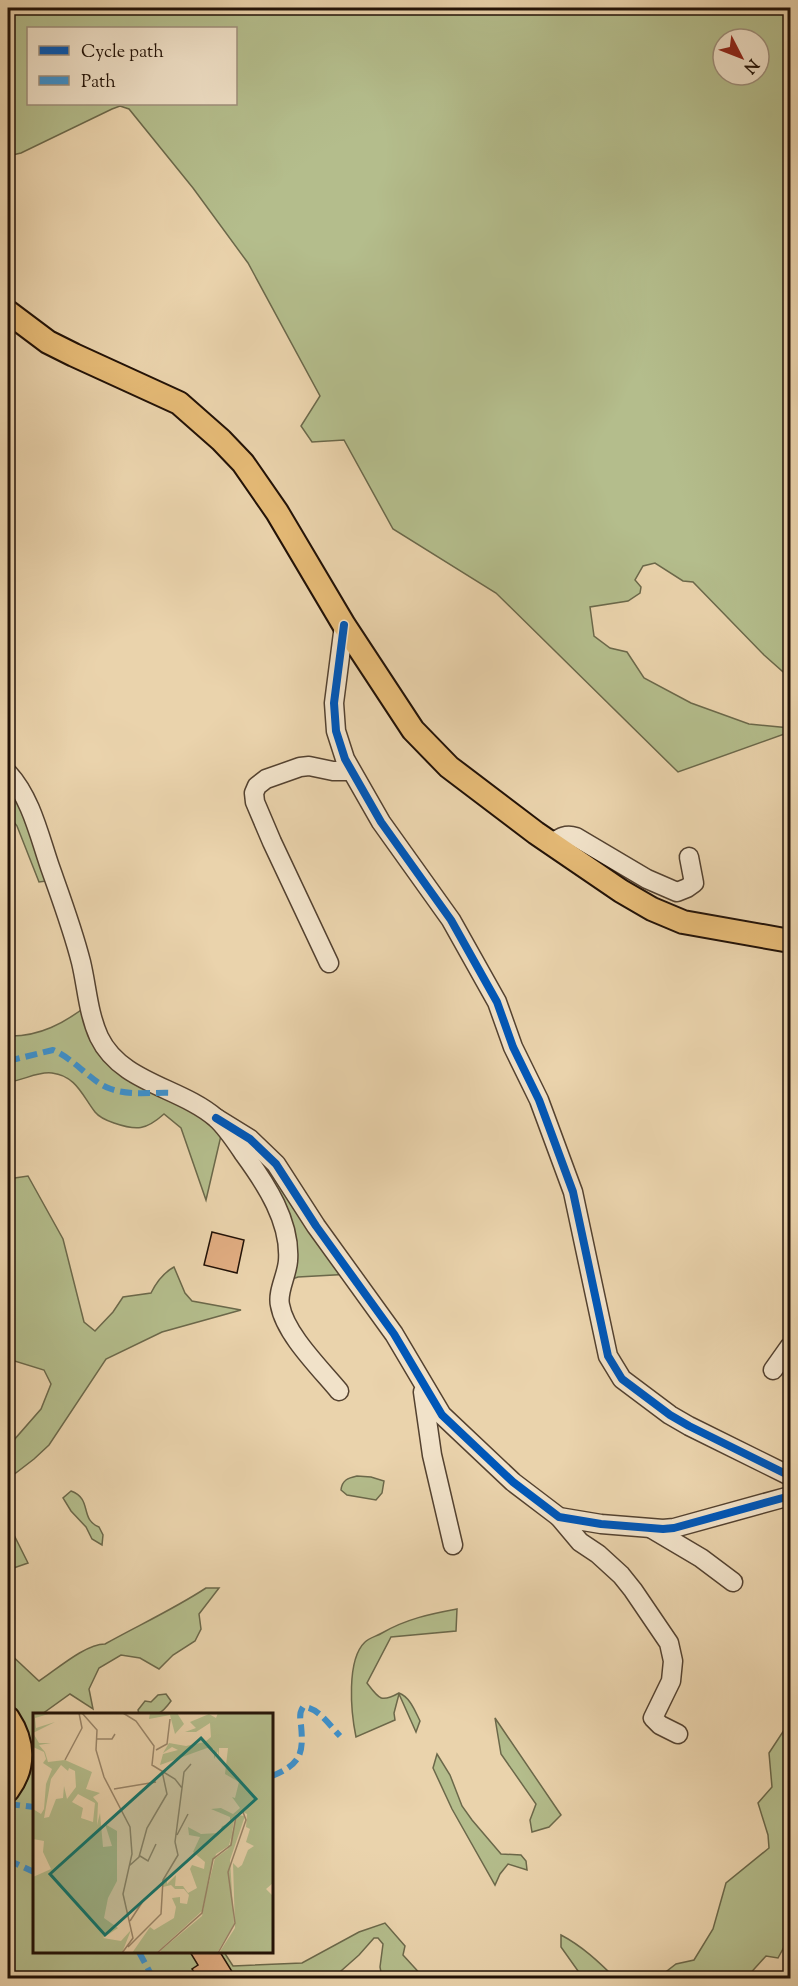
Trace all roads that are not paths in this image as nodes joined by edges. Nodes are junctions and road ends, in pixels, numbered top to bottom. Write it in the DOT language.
graph roads {
  1 [pos="8,312"];
  2 [pos="344,625"];
  3 [pos="350,771"];
  4 [pos="8,773"];
  5 [pos="552,843"];
  6 [pos="689,857"];
  7 [pos="790,941"];
  8 [pos="329,963"];
  9 [pos="216,1118"];
  10 [pos="790,1346"];
  11 [pos="773,1370"];
  12 [pos="422,1381"];
  13 [pos="339,1391"];
  14 [pos="790,1476"];
  15 [pos="790,1496"];
  16 [pos="559,1517"];
  17 [pos="651,1528"];
  18 [pos="453,1545"];
  19 [pos="733,1582"];
  20 [pos="8,1718"];
  21 [pos="678,1734"];
  22 [pos="8,1790"];
  1 -- 2 [label="main road"];
  2 -- 3 [label="street"];
  2 -- 5 [label="main road"];
  3 -- 8 [label="street"];
  3 -- 14 [label="street"];
  4 -- 9 [label="street"];
  5 -- 6 [label="street"];
  5 -- 7 [label="main road"];
  9 -- 12 [label="street"];
  9 -- 13 [label="street"];
  10 -- 11 [label="street"];
  12 -- 16 [label="street"];
  12 -- 18 [label="street"];
  15 -- 17 [label="street"];
  16 -- 17 [label="street"];
  16 -- 21 [label="street"];
  17 -- 19 [label="street"];
  20 -- 22 [label="main road"];
}
